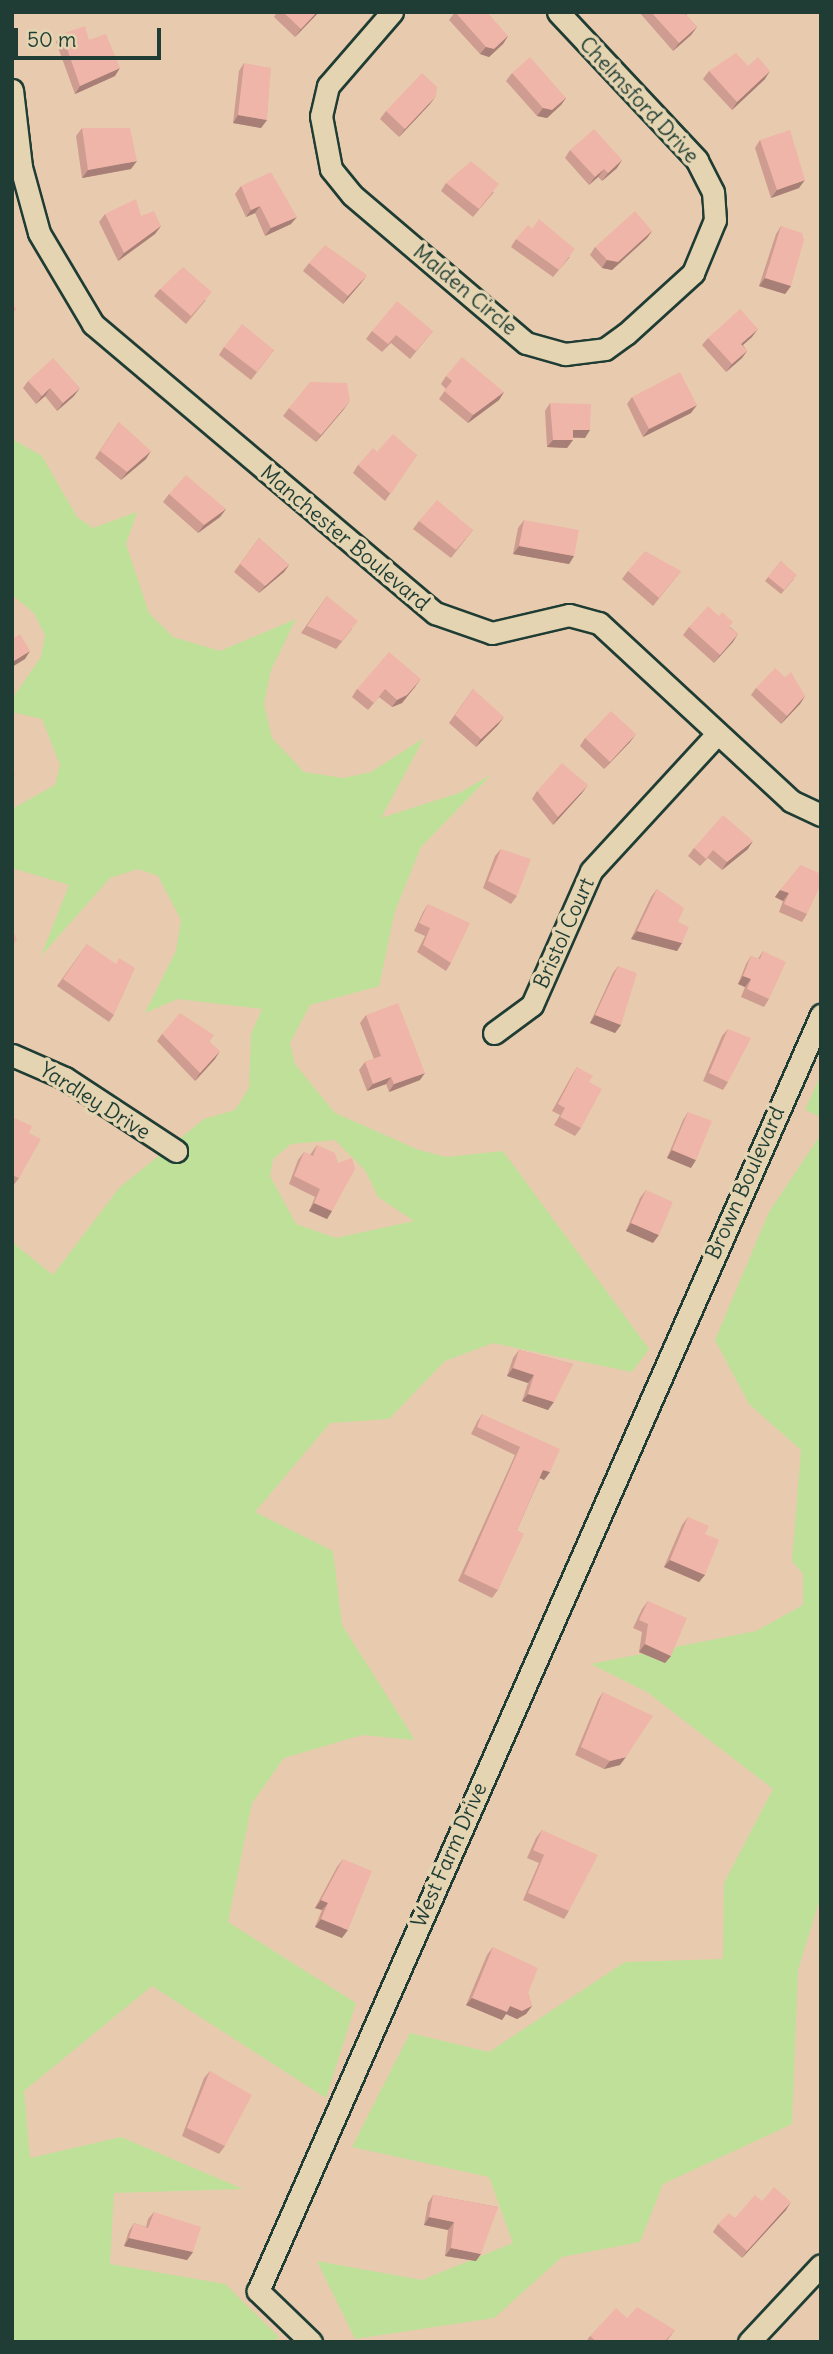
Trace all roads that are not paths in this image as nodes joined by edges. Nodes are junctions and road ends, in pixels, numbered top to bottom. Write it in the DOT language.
graph roads {
  1 [pos="393,12"];
  2 [pos="558,12"];
  3 [pos="12,90"];
  4 [pos="713,192"];
  5 [pos="716,735"];
  6 [pos="821,815"];
  7 [pos="821,1014"];
  8 [pos="494,1033"];
  9 [pos="12,1055"];
  10 [pos="176,1151"];
  11 [pos="669,1352"];
  12 [pos="821,2264"];
  13 [pos="311,2342"];
  14 [pos="749,2342"];
  1 -- 4 [label="street, Malden Circle"];
  2 -- 4 [label="street, Chelmsford Drive"];
  3 -- 5 [label="street, Manchester Boulevard"];
  5 -- 6 [label="street, Manchester Boulevard"];
  5 -- 8 [label="street, Bristol Court"];
  7 -- 11 [label="street, Brown Boulevard"];
  9 -- 10 [label="street, Yardley Drive"];
  11 -- 13 [label="street, West Farm Drive"];
  12 -- 14 [label="street"];
}
